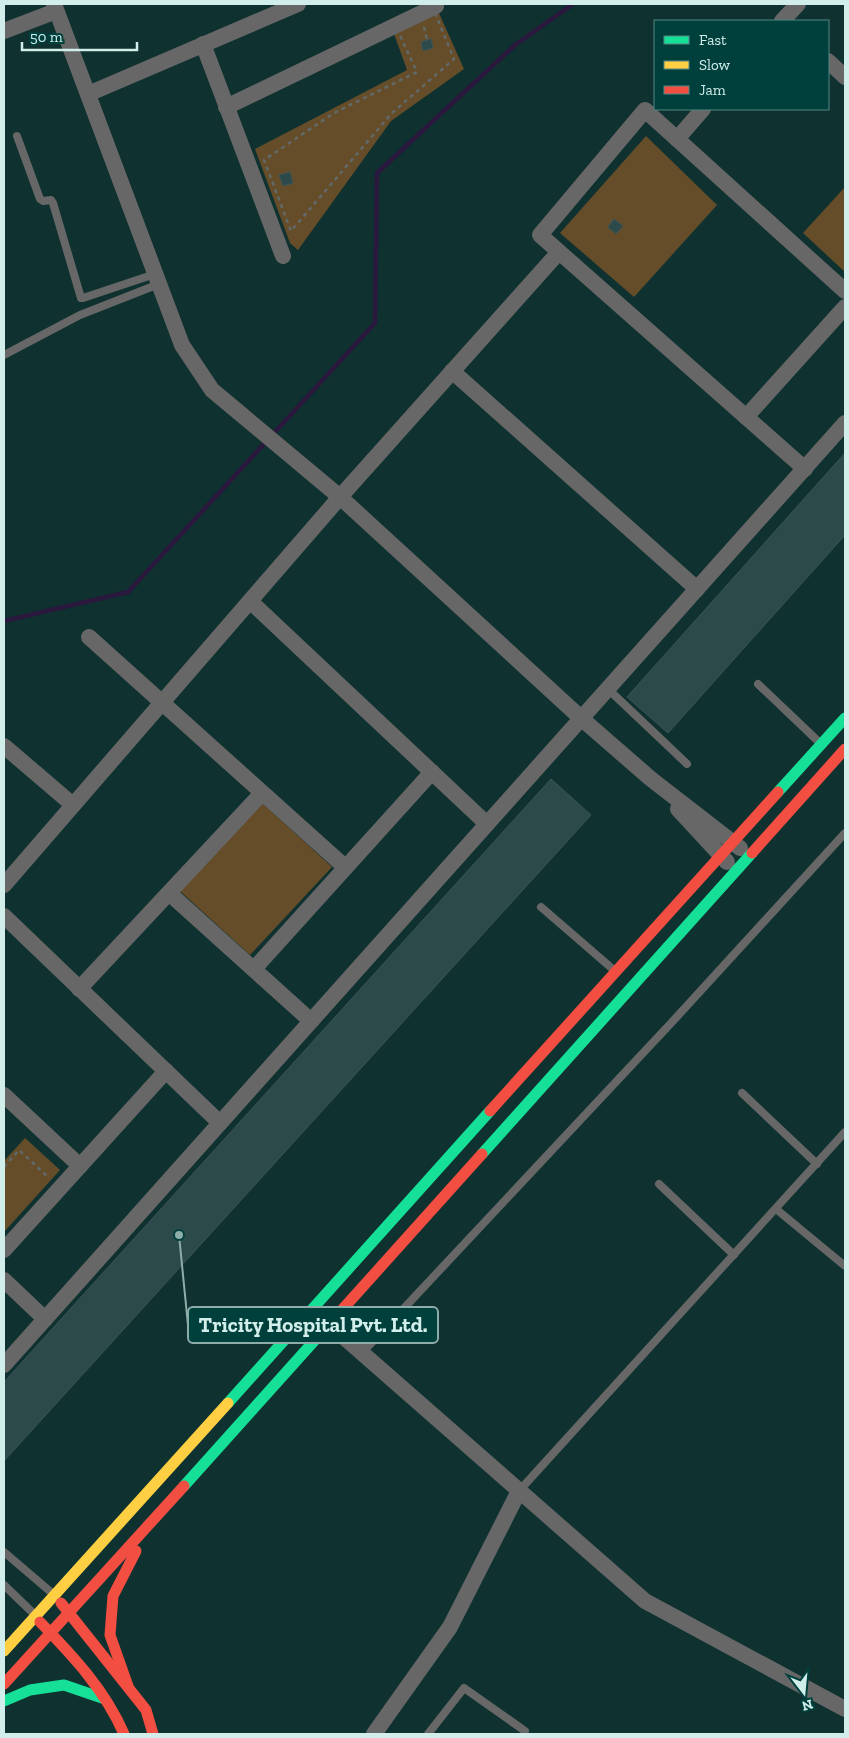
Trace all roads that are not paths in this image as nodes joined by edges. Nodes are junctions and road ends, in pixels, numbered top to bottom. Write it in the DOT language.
graph roads {
  1 [pos="298,4"];
  2 [pos="798,4"];
  3 [pos="55,7"];
  4 [pos="435,9"];
  5 [pos="783,20"];
  6 [pos="4,31"];
  7 [pos="203,44"];
  8 [pos="829,63"];
  9 [pos="845,77"];
  10 [pos="88,94"];
  11 [pos="226,106"];
  12 [pos="702,110"];
  13 [pos="17,136"];
  14 [pos="676,138"];
  15 [pos="559,252"];
  16 [pos="283,256"];
  17 [pos="157,279"];
  18 [pos="845,291"];
  19 [pos="845,307"];
  20 [pos="4,355"];
  21 [pos="452,371"];
  22 [pos="746,417"];
  23 [pos="845,423"];
  24 [pos="804,469"];
  25 [pos="340,497"];
  26 [pos="697,589"];
  27 [pos="250,601"];
  28 [pos="89,636"];
  29 [pos="758,684"];
  30 [pos="608,689"];
  31 [pos="162,702"];
  32 [pos="845,718"];
  33 [pos="582,719"];
  34 [pos="822,745"];
  35 [pos="4,746"];
  36 [pos="845,750"];
  37 [pos="688,764"];
  38 [pos="432,772"];
  39 [pos="651,779"];
  40 [pos="262,792"];
  41 [pos="73,805"];
  42 [pos="487,824"];
  43 [pos="845,833"];
  44 [pos="733,842"];
  45 [pos="721,856"];
  46 [pos="749,856"];
  47 [pos="345,867"];
  48 [pos="737,870"];
  49 [pos="4,885"];
  50 [pos="169,893"];
  51 [pos="541,907"];
  52 [pos="4,916"];
  53 [pos="254,969"];
  54 [pos="617,972"];
  55 [pos="79,989"];
  56 [pos="311,1021"];
  57 [pos="166,1071"];
  58 [pos="742,1092"];
  59 [pos="4,1095"];
  60 [pos="220,1123"];
  61 [pos="845,1132"];
  62 [pos="817,1164"];
  63 [pos="80,1166"];
  64 [pos="660,1184"];
  65 [pos="776,1209"];
  66 [pos="4,1250"];
  67 [pos="734,1254"];
  68 [pos="845,1266"];
  69 [pos="4,1280"];
  70 [pos="45,1319"];
  71 [pos="329,1324"];
  72 [pos="362,1353"];
  73 [pos="4,1364"];
  74 [pos="519,1490"];
  75 [pos="153,1519"];
  76 [pos="4,1552"];
  77 [pos="4,1585"];
  78 [pos="55,1596"];
  79 [pos="70,1613"];
  80 [pos="35,1616"];
  81 [pos="50,1632"];
  82 [pos="4,1651"];
  83 [pos="4,1684"];
  84 [pos="128,1686"];
  85 [pos="106,1699"];
  86 [pos="4,1701"];
  87 [pos="845,1709"];
  88 [pos="526,1731"];
  89 [pos="124,1734"];
  90 [pos="153,1734"];
  91 [pos="374,1734"];
  92 [pos="428,1734"];
  1 -- 7 [label="street"];
  2 -- 5 [label="street"];
  3 -- 6 [label="street"];
  3 -- 10 [label="street"];
  4 -- 11 [label="street"];
  7 -- 10 [label="street"];
  7 -- 11 [label="street"];
  8 -- 9 [label="street"];
  10 -- 17 [label="street"];
  11 -- 16 [label="street"];
  12 -- 14 [label="street"];
  13 -- 17 [label="lane"];
  14 -- 15 [label="street"];
  14 -- 18 [label="street"];
  15 -- 21 [label="street"];
  15 -- 22 [label="street"];
  17 -- 20 [label="lane"];
  17 -- 25 [label="street"];
  19 -- 22 [label="street"];
  21 -- 25 [label="street"];
  21 -- 26 [label="street"];
  22 -- 24 [label="street"];
  23 -- 24 [label="street"];
  24 -- 26 [label="street"];
  25 -- 27 [label="street"];
  25 -- 33 [label="street"];
  26 -- 30 [label="street"];
  27 -- 31 [label="street"];
  27 -- 38 [label="street"];
  28 -- 31 [label="street"];
  29 -- 34 [label="lane"];
  30 -- 33 [label="street"];
  30 -- 37 [label="lane"];
  31 -- 40 [label="street"];
  31 -- 41 [label="street"];
  32 -- 34 [label="main road"];
  33 -- 39 [label="street"];
  33 -- 42 [label="street"];
  34 -- 44 [label="main road"];
  35 -- 41 [label="street"];
  36 -- 46 [label="main road"];
  38 -- 42 [label="street"];
  38 -- 47 [label="street"];
  39 -- 44 [label="street"];
  39 -- 45 [label="street"];
  40 -- 47 [label="street"];
  40 -- 50 [label="street"];
  41 -- 49 [label="street"];
  42 -- 56 [label="street"];
  43 -- 72 [label="lane"];
  44 -- 45 [label="main road"];
  44 -- 46 [label="street"];
  45 -- 48 [label="street"];
  45 -- 54 [label="main road"];
  46 -- 48 [label="main road"];
  47 -- 53 [label="street"];
  48 -- 71 [label="main road"];
  50 -- 53 [label="street"];
  50 -- 55 [label="street"];
  51 -- 54 [label="lane"];
  52 -- 55 [label="street"];
  53 -- 56 [label="street"];
  54 -- 78 [label="main road"];
  55 -- 57 [label="street"];
  56 -- 60 [label="street"];
  57 -- 60 [label="street"];
  57 -- 63 [label="street"];
  58 -- 62 [label="lane"];
  59 -- 63 [label="street"];
  60 -- 70 [label="street"];
  61 -- 62 [label="lane"];
  62 -- 65 [label="lane"];
  63 -- 66 [label="street"];
  64 -- 67 [label="lane"];
  65 -- 67 [label="lane"];
  65 -- 68 [label="lane"];
  67 -- 74 [label="lane"];
  69 -- 70 [label="street"];
  70 -- 73 [label="street"];
  71 -- 72 [label="street"];
  71 -- 75 [label="main road"];
  72 -- 74 [label="street"];
  74 -- 87 [label="street"];
  74 -- 91 [label="street"];
  75 -- 79 [label="main road"];
  75 -- 84 [label="main road"];
  76 -- 78 [label="lane"];
  77 -- 80 [label="lane"];
  78 -- 79 [label="main road"];
  78 -- 80 [label="main road"];
  79 -- 81 [label="main road"];
  79 -- 84 [label="main road"];
  80 -- 81 [label="main road"];
  80 -- 82 [label="main road"];
  81 -- 83 [label="main road"];
  81 -- 85 [label="main road"];
  84 -- 90 [label="main road"];
  85 -- 86 [label="main road"];
  85 -- 89 [label="main road"];
  88 -- 92 [label="lane"];
}
